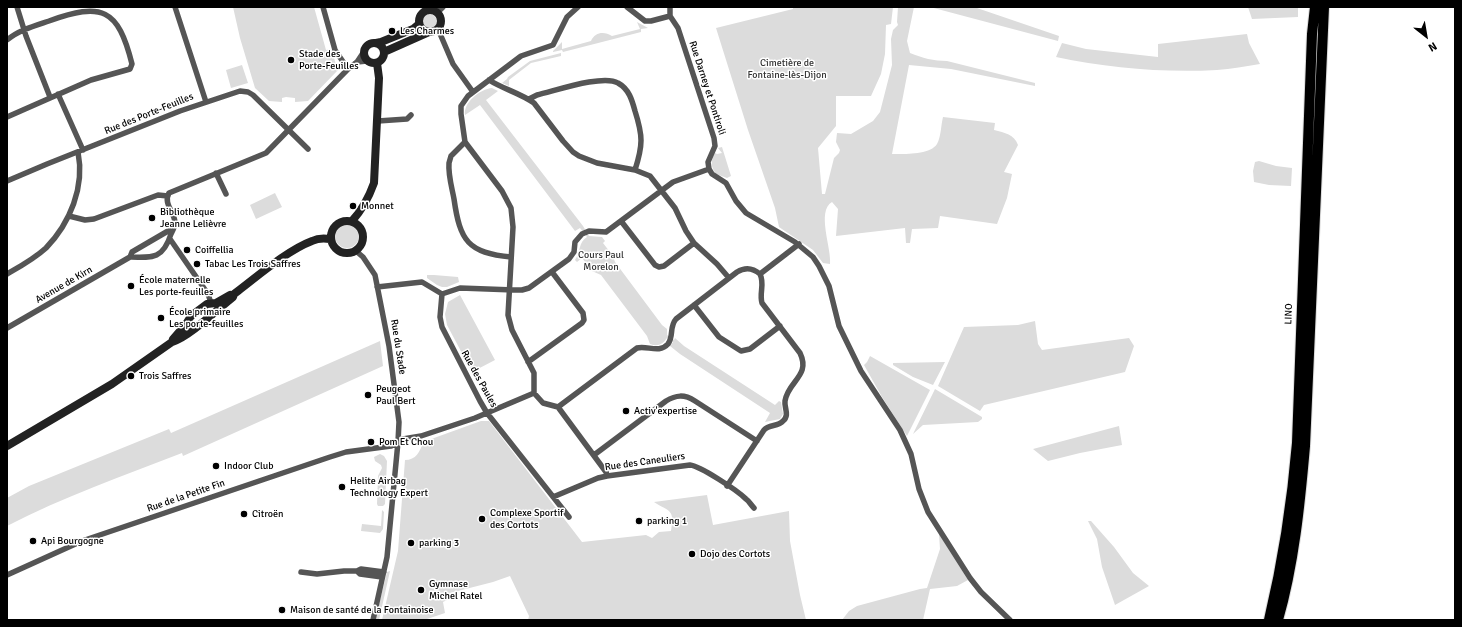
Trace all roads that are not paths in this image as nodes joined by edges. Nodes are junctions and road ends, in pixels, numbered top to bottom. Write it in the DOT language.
graph roads {
  1 [pos="17,7"];
  2 [pos="175,7"];
  3 [pos="323,7"];
  4 [pos="578,7"];
  5 [pos="627,7"];
  6 [pos="670,7"];
  7 [pos="1315,7"];
  8 [pos="1324,7"];
  9 [pos="428,9"];
  10 [pos="440,10"];
  11 [pos="670,16"];
  12 [pos="419,24"];
  13 [pos="438,29"];
  14 [pos="23,30"];
  15 [pos="429,32"];
  16 [pos="7,40"];
  17 [pos="376,43"];
  18 [pos="384,52"];
  19 [pos="365,57"];
  20 [pos="377,63"];
  21 [pos="348,68"];
  22 [pos="489,80"];
  23 [pos="473,92"];
  24 [pos="58,94"];
  25 [pos="50,97"];
  26 [pos="528,99"];
  27 [pos="206,102"];
  28 [pos="411,115"];
  29 [pos="7,117"];
  30 [pos="378,121"];
  31 [pos="289,130"];
  32 [pos="465,142"];
  33 [pos="308,149"];
  34 [pos="80,151"];
  35 [pos="709,169"];
  36 [pos="634,170"];
  37 [pos="216,173"];
  38 [pos="7,181"];
  39 [pos="661,190"];
  40 [pos="226,194"];
  41 [pos="168,196"];
  42 [pos="69,216"];
  43 [pos="352,221"];
  44 [pos="622,221"];
  45 [pos="172,232"];
  46 [pos="170,239"];
  47 [pos="330,239"];
  48 [pos="694,243"];
  49 [pos="799,244"];
  50 [pos="356,251"];
  51 [pos="511,257"];
  52 [pos="130,258"];
  53 [pos="552,272"];
  54 [pos="7,274"];
  55 [pos="760,274"];
  56 [pos="729,278"];
  57 [pos="377,287"];
  58 [pos="509,290"];
  59 [pos="442,294"];
  60 [pos="215,305"];
  61 [pos="694,305"];
  62 [pos="780,326"];
  63 [pos="7,328"];
  64 [pos="528,362"];
  65 [pos="534,393"];
  66 [pos="558,407"];
  67 [pos="487,413"];
  68 [pos="756,441"];
  69 [pos="398,442"];
  70 [pos="7,446"];
  71 [pos="594,455"];
  72 [pos="607,476"];
  73 [pos="727,486"];
  74 [pos="553,497"];
  75 [pos="754,508"];
  76 [pos="569,517"];
  77 [pos="301,572"];
  78 [pos="7,575"];
  79 [pos="383,575"];
  80 [pos="373,620"];
  81 [pos="1010,620"];
  82 [pos="1270,620"];
  83 [pos="1278,620"];
  1 -- 14 [label="street"];
  2 -- 27 [label="street"];
  3 -- 21 [label="street"];
  4 -- 22 [label="street"];
  5 -- 11 [label="street"];
  6 -- 11 [label="street"];
  7 -- 82 [label="highway, LINO"];
  8 -- 83 [label="highway"];
  9 -- 10 [label="street"];
  9 -- 12 [label="street"];
  10 -- 13 [label="street"];
  11 -- 35 [label="street, Rue Darney et Pontiroli"];
  12 -- 15 [label="street"];
  12 -- 17 [label="street"];
  13 -- 15 [label="street"];
  13 -- 23 [label="street"];
  14 -- 16 [label="street"];
  14 -- 24 [label="street"];
  14 -- 25 [label="street"];
  15 -- 18 [label="street"];
  17 -- 18 [label="street"];
  17 -- 19 [label="street"];
  18 -- 20 [label="street"];
  19 -- 20 [label="street"];
  19 -- 21 [label="street"];
  20 -- 30 [label="street"];
  21 -- 31 [label="street"];
  22 -- 23 [label="street"];
  22 -- 26 [label="street"];
  23 -- 32 [label="street"];
  24 -- 25 [label="street"];
  24 -- 34 [label="street"];
  25 -- 29 [label="street"];
  26 -- 36 [label="street"];
  26 -- 36 [label="street"];
  27 -- 31 [label="street, Rue des Porte-Feuilles"];
  27 -- 34 [label="street, Rue des Porte-Feuilles"];
  28 -- 30 [label="street"];
  30 -- 43 [label="street"];
  31 -- 33 [label="street"];
  31 -- 37 [label="street"];
  32 -- 51 [label="street"];
  32 -- 51 [label="street"];
  34 -- 38 [label="street, Rue des Porte-Feuilles"];
  34 -- 42 [label="street"];
  35 -- 39 [label="street"];
  35 -- 49 [label="street"];
  36 -- 39 [label="street"];
  37 -- 40 [label="street"];
  37 -- 41 [label="street"];
  39 -- 44 [label="street"];
  39 -- 48 [label="street"];
  41 -- 42 [label="street"];
  41 -- 45 [label="street"];
  42 -- 54 [label="street"];
  43 -- 47 [label="street"];
  43 -- 50 [label="street"];
  44 -- 48 [label="street"];
  44 -- 53 [label="street"];
  45 -- 46 [label="street"];
  45 -- 52 [label="street"];
  46 -- 52 [label="street"];
  46 -- 60 [label="street"];
  47 -- 50 [label="street"];
  47 -- 60 [label="street"];
  48 -- 56 [label="street"];
  49 -- 55 [label="street"];
  49 -- 81 [label="street"];
  50 -- 57 [label="street, Rue du Stade"];
  51 -- 58 [label="street"];
  52 -- 63 [label="street, Avenue de Kirn"];
  53 -- 58 [label="street"];
  53 -- 64 [label="street"];
  55 -- 56 [label="street"];
  55 -- 62 [label="street"];
  56 -- 61 [label="street"];
  57 -- 59 [label="street"];
  57 -- 69 [label="street, Rue du Stade"];
  58 -- 59 [label="street"];
  58 -- 64 [label="street"];
  59 -- 67 [label="street, Rue des Paules"];
  60 -- 70 [label="street"];
  61 -- 62 [label="street"];
  61 -- 66 [label="street"];
  62 -- 68 [label="street"];
  64 -- 65 [label="street"];
  65 -- 66 [label="street"];
  65 -- 67 [label="street, Rue de la Petite Fin"];
  66 -- 71 [label="street"];
  67 -- 69 [label="street, Rue de la Petite Fin"];
  67 -- 74 [label="street, Rue des Paules"];
  68 -- 71 [label="street"];
  68 -- 73 [label="street"];
  69 -- 78 [label="street, Rue de la Petite Fin"];
  69 -- 79 [label="street, Rue du Stade"];
  71 -- 72 [label="street"];
  72 -- 73 [label="street, Rue des Caneuliers"];
  72 -- 74 [label="street, Rue des Caneuliers"];
  73 -- 75 [label="street, Rue des Caneuliers"];
  74 -- 76 [label="street, Rue des Paules"];
  77 -- 79 [label="street"];
  79 -- 80 [label="street, Rue du Stade"];
}
